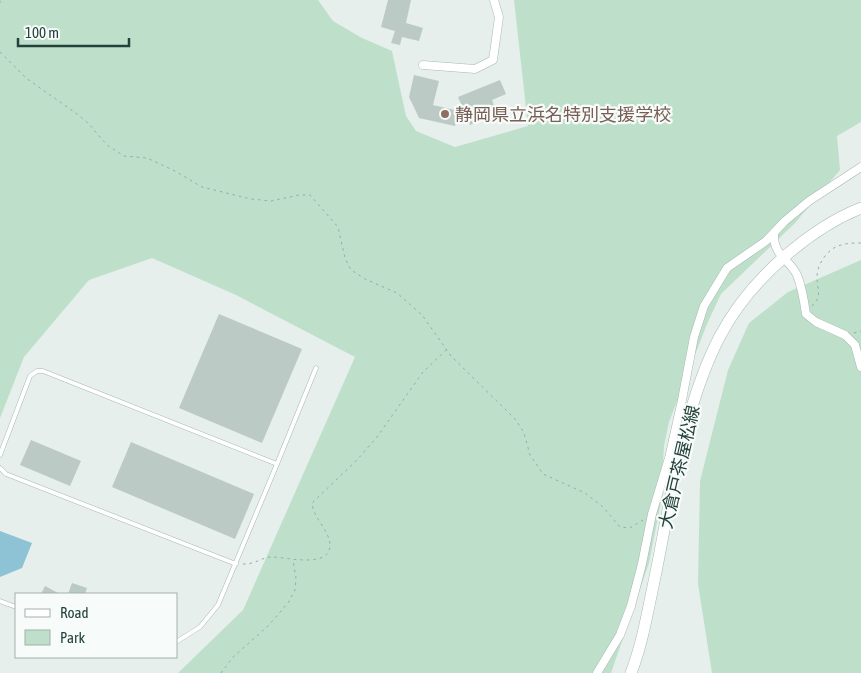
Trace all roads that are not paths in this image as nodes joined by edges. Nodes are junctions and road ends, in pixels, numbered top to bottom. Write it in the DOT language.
graph roads {
  1 [pos="494,0"];
  2 [pos="423,65"];
  3 [pos="861,167"];
  4 [pos="861,208"];
  5 [pos="774,235"];
  6 [pos="783,258"];
  7 [pos="316,368"];
  8 [pos="861,368"];
  9 [pos="0,455"];
  10 [pos="276,464"];
  11 [pos="0,468"];
  12 [pos="236,564"];
  13 [pos="0,601"];
  14 [pos="15,607"];
  15 [pos="178,641"];
  16 [pos="597,673"];
  17 [pos="632,673"];
  1 -- 2 [label="street"];
  3 -- 5 [label="street"];
  4 -- 6 [label="street, 大倉戸茶屋松線"];
  5 -- 6 [label="street"];
  5 -- 16 [label="street"];
  6 -- 8 [label="street"];
  6 -- 17 [label="street, 大倉戸茶屋松線"];
  7 -- 10 [label="lane"];
  9 -- 10 [label="lane"];
  10 -- 12 [label="lane"];
  11 -- 12 [label="lane"];
  12 -- 15 [label="lane"];
  13 -- 14 [label="lane"];
}
